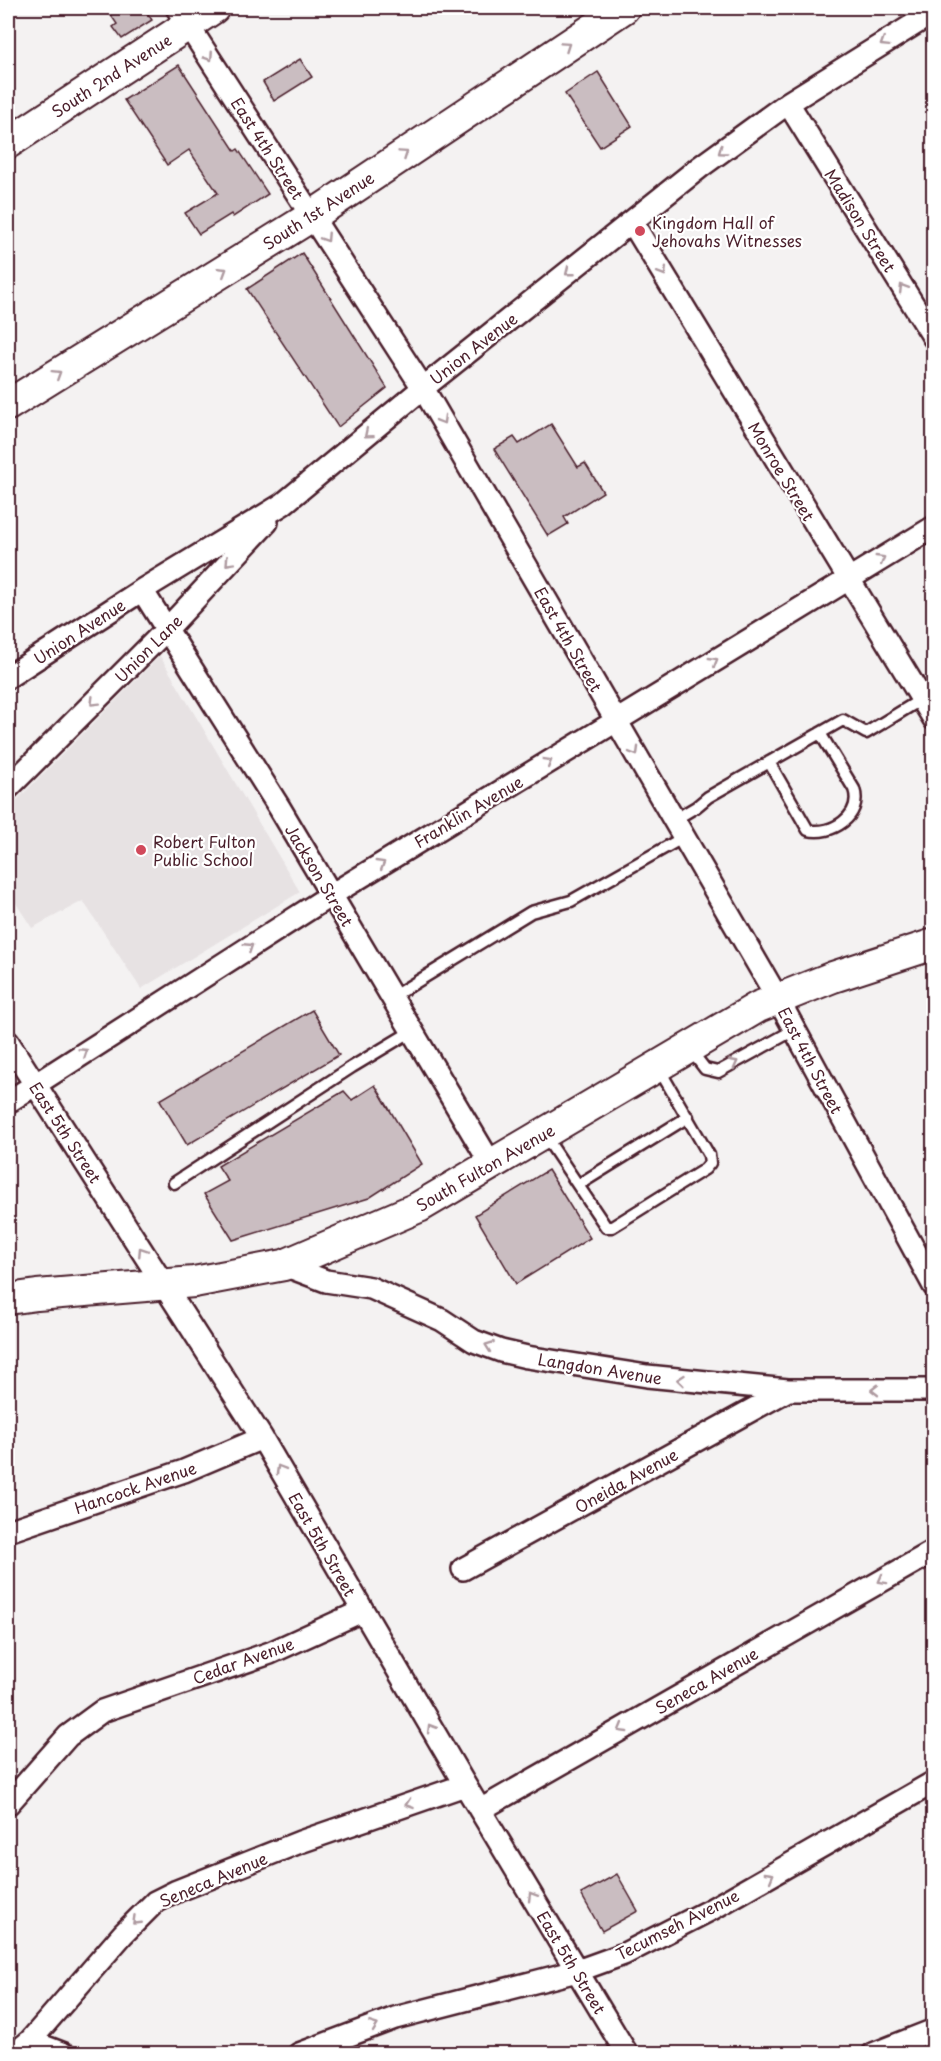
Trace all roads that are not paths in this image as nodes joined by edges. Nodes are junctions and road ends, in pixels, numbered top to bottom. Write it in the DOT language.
graph roads {
  1 [pos="214,8"];
  2 [pos="624,8"];
  3 [pos="933,12"];
  4 [pos="182,16"];
  5 [pos="788,103"];
  6 [pos="8,143"];
  7 [pos="312,216"];
  8 [pos="632,222"];
  9 [pos="933,338"];
  10 [pos="423,388"];
  11 [pos="8,405"];
  12 [pos="283,504"];
  13 [pos="933,527"];
  14 [pos="848,579"];
  15 [pos="142,590"];
  16 [pos="167,629"];
  17 [pos="8,677"];
  18 [pos="922,699"];
  19 [pos="933,718"];
  20 [pos="616,720"];
  21 [pos="820,733"];
  22 [pos="769,762"];
  23 [pos="8,788"];
  24 [pos="679,828"];
  25 [pos="331,895"];
  26 [pos="933,944"];
  27 [pos="392,997"];
  28 [pos="778,999"];
  29 [pos="794,1030"];
  30 [pos="412,1031"];
  31 [pos="8,1042"];
  32 [pos="689,1048"];
  33 [pos="658,1066"];
  34 [pos="35,1084"];
  35 [pos="8,1102"];
  36 [pos="687,1117"];
  37 [pos="543,1134"];
  38 [pos="491,1164"];
  39 [pos="174,1183"];
  40 [pos="578,1185"];
  41 [pos="284,1265"];
  42 [pos="163,1284"];
  43 [pos="933,1286"];
  44 [pos="8,1299"];
  45 [pos="788,1390"];
  46 [pos="933,1390"];
  47 [pos="261,1438"];
  48 [pos="8,1531"];
  49 [pos="933,1551"];
  50 [pos="463,1569"];
  51 [pos="362,1611"];
  52 [pos="933,1782"];
  53 [pos="465,1785"];
  54 [pos="8,1804"];
  55 [pos="480,1810"];
  56 [pos="577,1971"];
  57 [pos="933,2030"];
  58 [pos="22,2047"];
  59 [pos="899,2049"];
  60 [pos="64,2054"];
  61 [pos="299,2054"];
  62 [pos="627,2054"];
  63 [pos="873,2054"];
  1 -- 4 [label="main road, South 2nd Avenue"];
  7 -- 2 [label="main road, South 1st Avenue, one-way"];
  3 -- 5 [label="street, Union Avenue, one-way"];
  4 -- 6 [label="main road, South 2nd Avenue"];
  4 -- 7 [label="street, East 4th Street, one-way"];
  5 -- 8 [label="street, Union Avenue, one-way"];
  9 -- 5 [label="street, Madison Street, one-way"];
  7 -- 10 [label="street, East 4th Street, one-way"];
  11 -- 7 [label="main road, South 1st Avenue, one-way"];
  8 -- 10 [label="street, Union Avenue, one-way"];
  8 -- 14 [label="street, Monroe Street, one-way"];
  10 -- 12 [label="street, Union Avenue, one-way"];
  10 -- 20 [label="street, East 4th Street, one-way"];
  12 -- 15 [label="street, Union Avenue"];
  12 -- 16 [label="street, Union Lane, one-way"];
  14 -- 13 [label="street, Franklin Avenue, one-way"];
  14 -- 18 [label="street, Monroe Street"];
  20 -- 14 [label="street, Franklin Avenue, one-way"];
  15 -- 16 [label="street, Jackson Street"];
  15 -- 17 [label="street, Union Avenue"];
  16 -- 23 [label="street, Union Lane, one-way"];
  16 -- 25 [label="street, Jackson Street"];
  18 -- 19 [label="street, Monroe Street"];
  18 -- 21 [label="lane"];
  20 -- 24 [label="street, East 4th Street, one-way"];
  25 -- 20 [label="street, Franklin Avenue, one-way"];
  21 -- 22 [label="lane"];
  21 -- 22 [label="lane"];
  22 -- 24 [label="lane"];
  24 -- 27 [label="lane"];
  24 -- 28 [label="street, East 4th Street"];
  25 -- 27 [label="street, Jackson Street"];
  34 -- 25 [label="street, Franklin Avenue, one-way"];
  26 -- 28 [label="main road, South Fulton Avenue"];
  27 -- 30 [label="street, Jackson Street"];
  28 -- 29 [label="street, East 4th Street"];
  28 -- 32 [label="main road, South Fulton Avenue"];
  32 -- 29 [label="lane, one-way"];
  29 -- 43 [label="street, East 4th Street"];
  30 -- 38 [label="street, Jackson Street"];
  30 -- 39 [label="lane"];
  31 -- 34 [label="street, East 5th Street"];
  32 -- 33 [label="main road, South Fulton Avenue"];
  33 -- 36 [label="lane"];
  33 -- 37 [label="main road, South Fulton Avenue"];
  34 -- 35 [label="street, Franklin Avenue"];
  42 -- 34 [label="street, East 5th Street, one-way"];
  36 -- 40 [label="lane"];
  36 -- 40 [label="lane"];
  37 -- 38 [label="main road, South Fulton Avenue"];
  37 -- 40 [label="lane"];
  38 -- 41 [label="main road, South Fulton Avenue"];
  41 -- 42 [label="main road, South Fulton Avenue"];
  45 -- 41 [label="street, Langdon Avenue, one-way"];
  42 -- 44 [label="main road, South Fulton Avenue"];
  42 -- 47 [label="street, East 5th Street"];
  46 -- 45 [label="street, Langdon Avenue, one-way"];
  45 -- 50 [label="street, Oneida Avenue"];
  47 -- 48 [label="street, Hancock Avenue"];
  51 -- 47 [label="street, East 5th Street, one-way"];
  49 -- 55 [label="street, Seneca Avenue, one-way"];
  53 -- 51 [label="street, East 5th Street, one-way"];
  51 -- 54 [label="street, Cedar Avenue"];
  56 -- 52 [label="street, Tecumseh Avenue, one-way"];
  53 -- 55 [label="street, East 5th Street"];
  53 -- 58 [label="street, Seneca Avenue, one-way"];
  56 -- 55 [label="street, East 5th Street, one-way"];
  61 -- 56 [label="street, Tecumseh Avenue, one-way"];
  56 -- 62 [label="street, East 5th Street"];
  57 -- 59 [label="street"];
  58 -- 60 [label="street"];
  59 -- 63 [label="street"];
}
